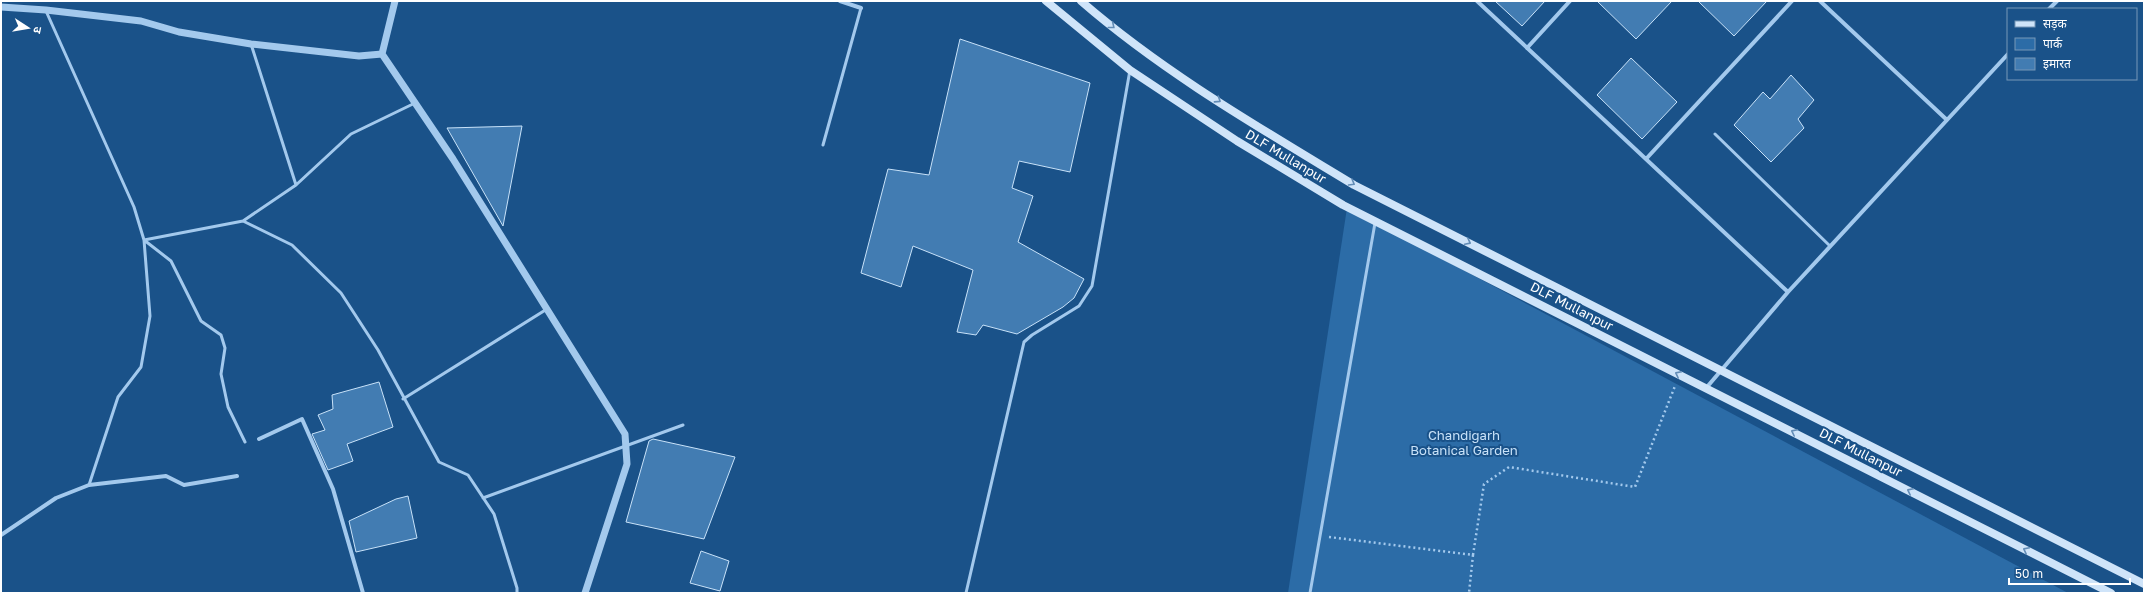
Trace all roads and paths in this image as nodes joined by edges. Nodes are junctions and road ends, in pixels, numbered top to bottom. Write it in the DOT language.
graph roads {
  1 [pos="395,1"];
  2 [pos="840,1"];
  3 [pos="1046,1"];
  4 [pos="1081,1"];
  5 [pos="1477,1"];
  6 [pos="1570,1"];
  7 [pos="1792,1"];
  8 [pos="1820,1"];
  9 [pos="1,7"];
  10 [pos="861,8"];
  11 [pos="46,10"];
  12 [pos="251,44"];
  13 [pos="1527,48"];
  14 [pos="382,54"];
  15 [pos="2007,55"];
  16 [pos="1130,70"];
  17 [pos="415,102"];
  18 [pos="1947,120"];
  19 [pos="1715,134"];
  20 [pos="823,145"];
  21 [pos="1646,158"];
  22 [pos="296,185"];
  23 [pos="242,220"];
  24 [pos="1376,221"];
  25 [pos="144,240"];
  26 [pos="1830,246"];
  27 [pos="1788,292"];
  28 [pos="548,308"];
  29 [pos="1722,370"];
  30 [pos="1680,374"];
  31 [pos="1707,387"];
  32 [pos="403,399"];
  33 [pos="683,424"];
  34 [pos="259,439"];
  35 [pos="245,442"];
  36 [pos="626,446"];
  37 [pos="238,476"];
  38 [pos="89,485"];
  39 [pos="483,498"];
  40 [pos="1,535"];
  41 [pos="1320,536"];
  42 [pos="1473,555"];
  43 [pos="2144,584"];
  44 [pos="363,593"];
  45 [pos="517,593"];
  46 [pos="584,593"];
  47 [pos="966,593"];
  48 [pos="1310,593"];
  49 [pos="1469,593"];
  50 [pos="2111,593"];
  1 -- 14 [label="street"];
  2 -- 10 [label="street"];
  3 -- 16 [label="main road, DLF Mullanpur"];
  4 -- 29 [label="main road, DLF Mullanpur, one-way"];
  5 -- 13 [label="street"];
  6 -- 13 [label="street"];
  7 -- 21 [label="street"];
  8 -- 18 [label="street"];
  9 -- 11 [label="street"];
  10 -- 20 [label="lane"];
  11 -- 12 [label="street"];
  11 -- 25 [label="lane"];
  12 -- 14 [label="street"];
  12 -- 22 [label="lane"];
  13 -- 21 [label="street"];
  14 -- 17 [label="street"];
  15 -- 18 [label="street"];
  16 -- 24 [label="main road, DLF Mullanpur"];
  16 -- 47 [label="lane"];
  17 -- 22 [label="lane"];
  17 -- 28 [label="street"];
  18 -- 26 [label="street"];
  19 -- 26 [label="lane"];
  21 -- 27 [label="street"];
  22 -- 23 [label="lane"];
  23 -- 25 [label="lane"];
  23 -- 32 [label="lane"];
  30 -- 24 [label="main road, DLF Mullanpur, one-way"];
  24 -- 41 [label="lane"];
  25 -- 35 [label="lane"];
  25 -- 38 [label="lane"];
  26 -- 27 [label="street"];
  27 -- 29 [label="street"];
  28 -- 32 [label="lane"];
  28 -- 36 [label="street"];
  29 -- 31 [label="street"];
  29 -- 43 [label="main road, DLF Mullanpur"];
  30 -- 31 [label="main road, DLF Mullanpur"];
  30 -- 42 [label="path"];
  50 -- 31 [label="main road, DLF Mullanpur, one-way"];
  32 -- 39 [label="lane"];
  33 -- 36 [label="lane"];
  34 -- 44 [label="street"];
  36 -- 39 [label="lane"];
  36 -- 46 [label="street"];
  37 -- 38 [label="street"];
  38 -- 40 [label="street"];
  39 -- 45 [label="lane"];
  41 -- 42 [label="path"];
  41 -- 48 [label="lane"];
  42 -- 49 [label="path"];
}
